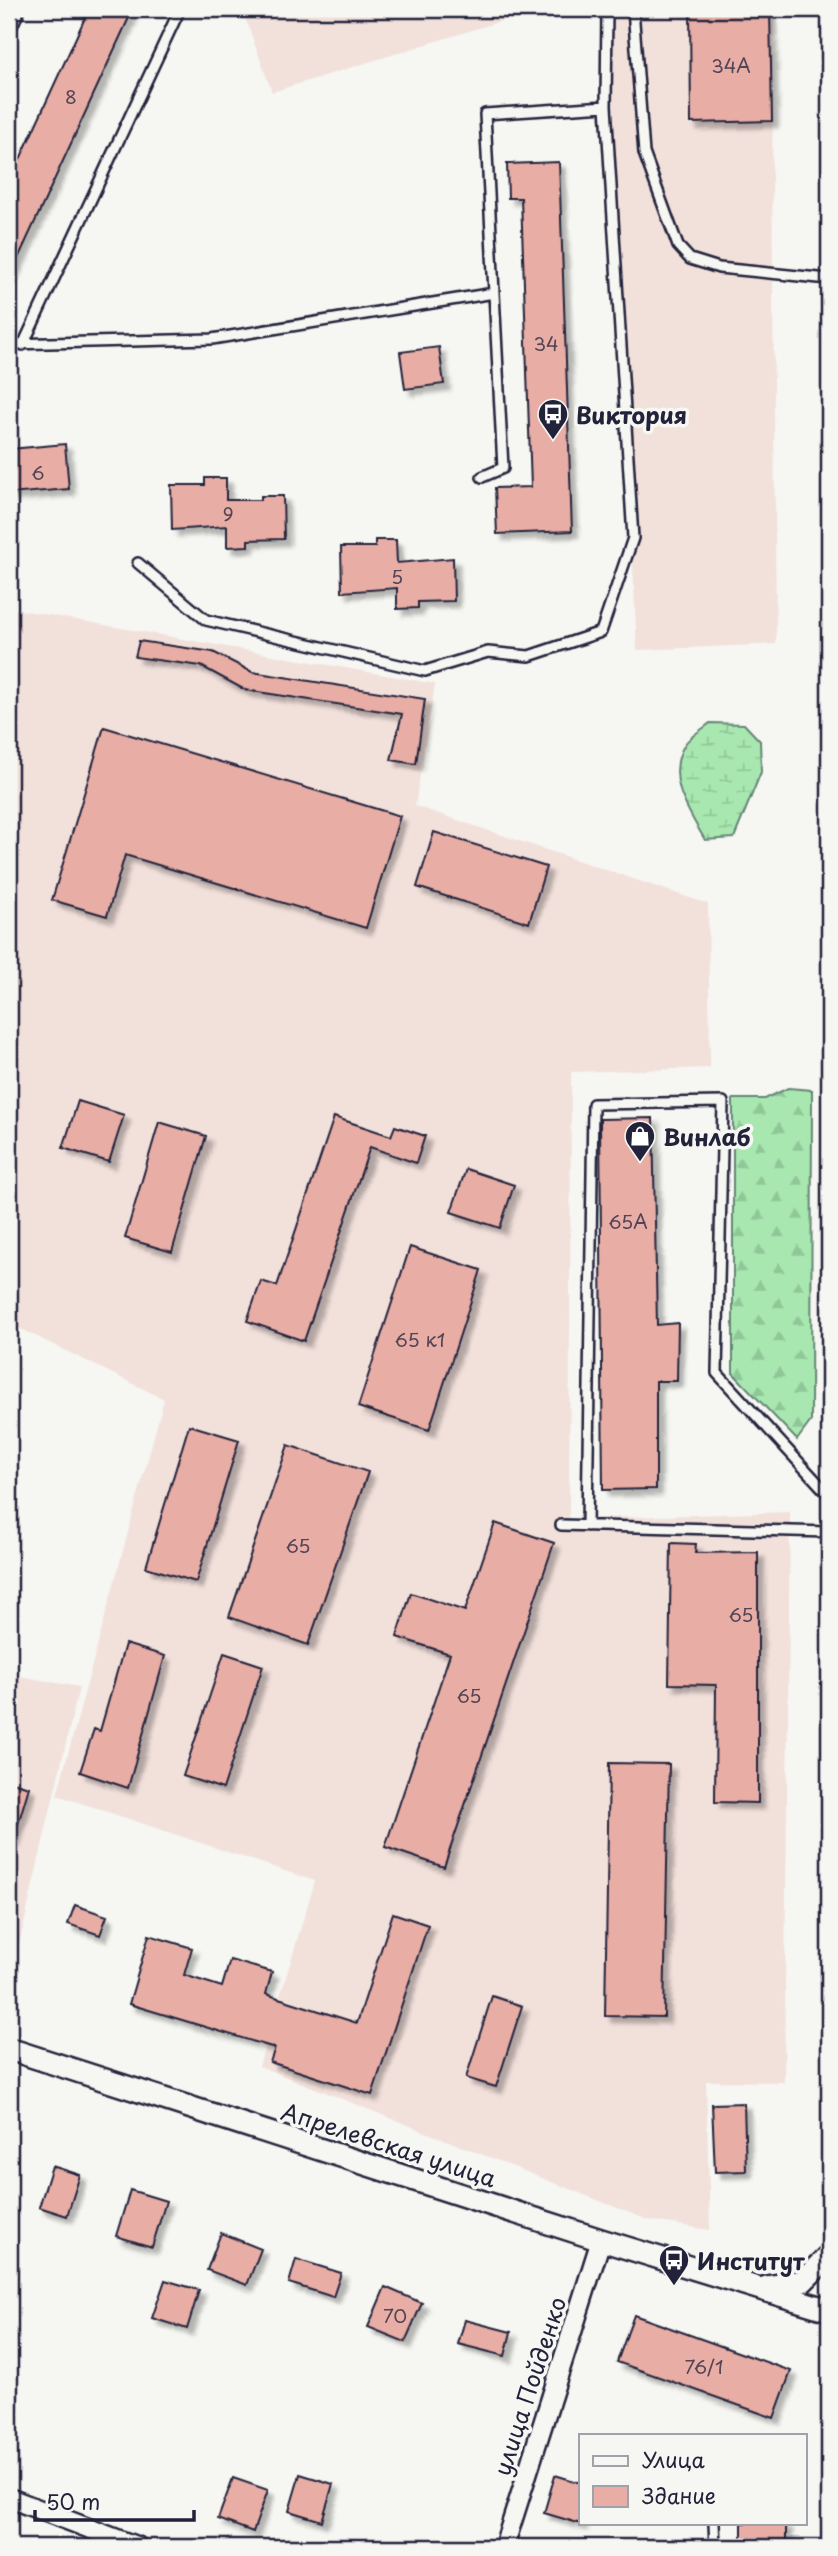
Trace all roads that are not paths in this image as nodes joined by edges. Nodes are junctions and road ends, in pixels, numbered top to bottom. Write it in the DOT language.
graph roads {
  1 [pos="20,9"];
  2 [pos="180,9"];
  3 [pos="607,9"];
  4 [pos="633,9"];
  5 [pos="9,32"];
  6 [pos="606,106"];
  7 [pos="829,279"];
  8 [pos="494,293"];
  9 [pos="9,344"];
  10 [pos="23,345"];
  11 [pos="482,477"];
  12 [pos="138,563"];
  13 [pos="829,1495"];
  14 [pos="561,1525"];
  15 [pos="587,1526"];
  16 [pos="829,1532"];
  17 [pos="9,2049"];
  18 [pos="601,2240"];
  19 [pos="829,2255"];
  20 [pos="754,2287"];
  21 [pos="829,2310"];
  22 [pos="9,2498"];
  23 [pos="714,2524"];
  24 [pos="138,2547"];
  25 [pos="504,2547"];
  26 [pos="715,2547"];
  1 -- 5 [label="lane"];
  2 -- 10 [label="lane"];
  3 -- 6 [label="lane"];
  4 -- 7 [label="lane"];
  6 -- 8 [label="lane"];
  6 -- 12 [label="lane"];
  8 -- 10 [label="lane"];
  8 -- 11 [label="lane"];
  9 -- 10 [label="lane"];
  13 -- 15 [label="lane"];
  14 -- 15 [label="lane"];
  15 -- 16 [label="lane"];
  17 -- 18 [label="street, Апрелевская улица"];
  18 -- 20 [label="street, Апрелевская улица"];
  18 -- 25 [label="street, улица Пойденко"];
  19 -- 20 [label="street"];
  20 -- 21 [label="street, Апрелевская улица"];
  22 -- 24 [label="street"];
  23 -- 26 [label="lane"];
}
